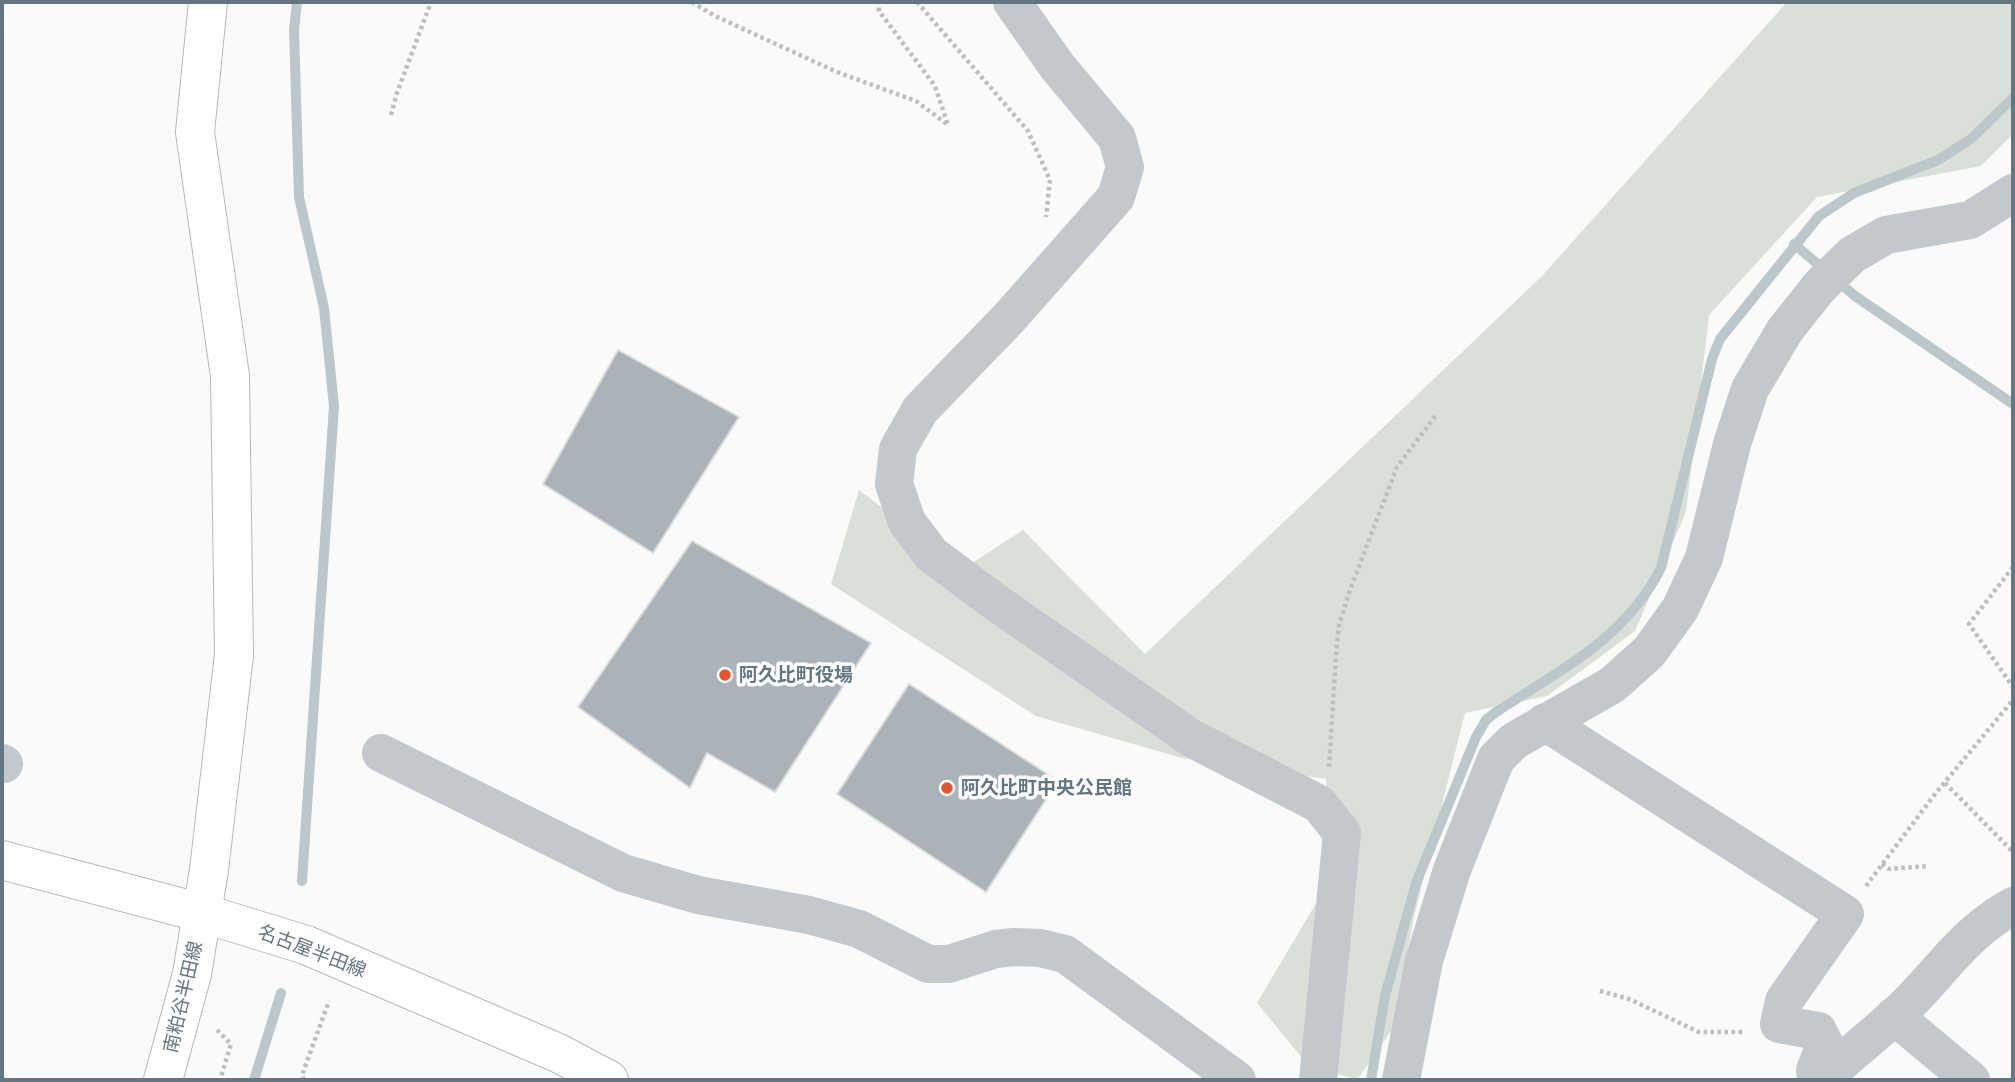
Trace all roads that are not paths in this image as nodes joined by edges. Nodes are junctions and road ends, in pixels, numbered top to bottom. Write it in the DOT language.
graph roads {
  1 [pos="208,2"];
  2 [pos="1012,2"];
  3 [pos="2013,193"];
  4 [pos="1545,722"];
  5 [pos="381,753"];
  6 [pos="2,860"];
  7 [pos="2013,906"];
  8 [pos="202,913"];
  9 [pos="1895,1016"];
  10 [pos="163,1080"];
  11 [pos="609,1080"];
  12 [pos="1237,1080"];
  13 [pos="1318,1080"];
  14 [pos="1401,1080"];
  15 [pos="1816,1080"];
  16 [pos="1822,1080"];
  17 [pos="1972,1080"];
  1 -- 8 [label="street, 南粕谷半田線"];
  2 -- 13 [label="street"];
  3 -- 4 [label="street"];
  4 -- 14 [label="street"];
  4 -- 15 [label="street"];
  5 -- 12 [label="street"];
  6 -- 8 [label="street, 名古屋半田線"];
  7 -- 9 [label="street"];
  8 -- 10 [label="street, 南粕谷半田線"];
  8 -- 11 [label="street, 名古屋半田線"];
  9 -- 16 [label="street"];
  9 -- 17 [label="street"];
}
